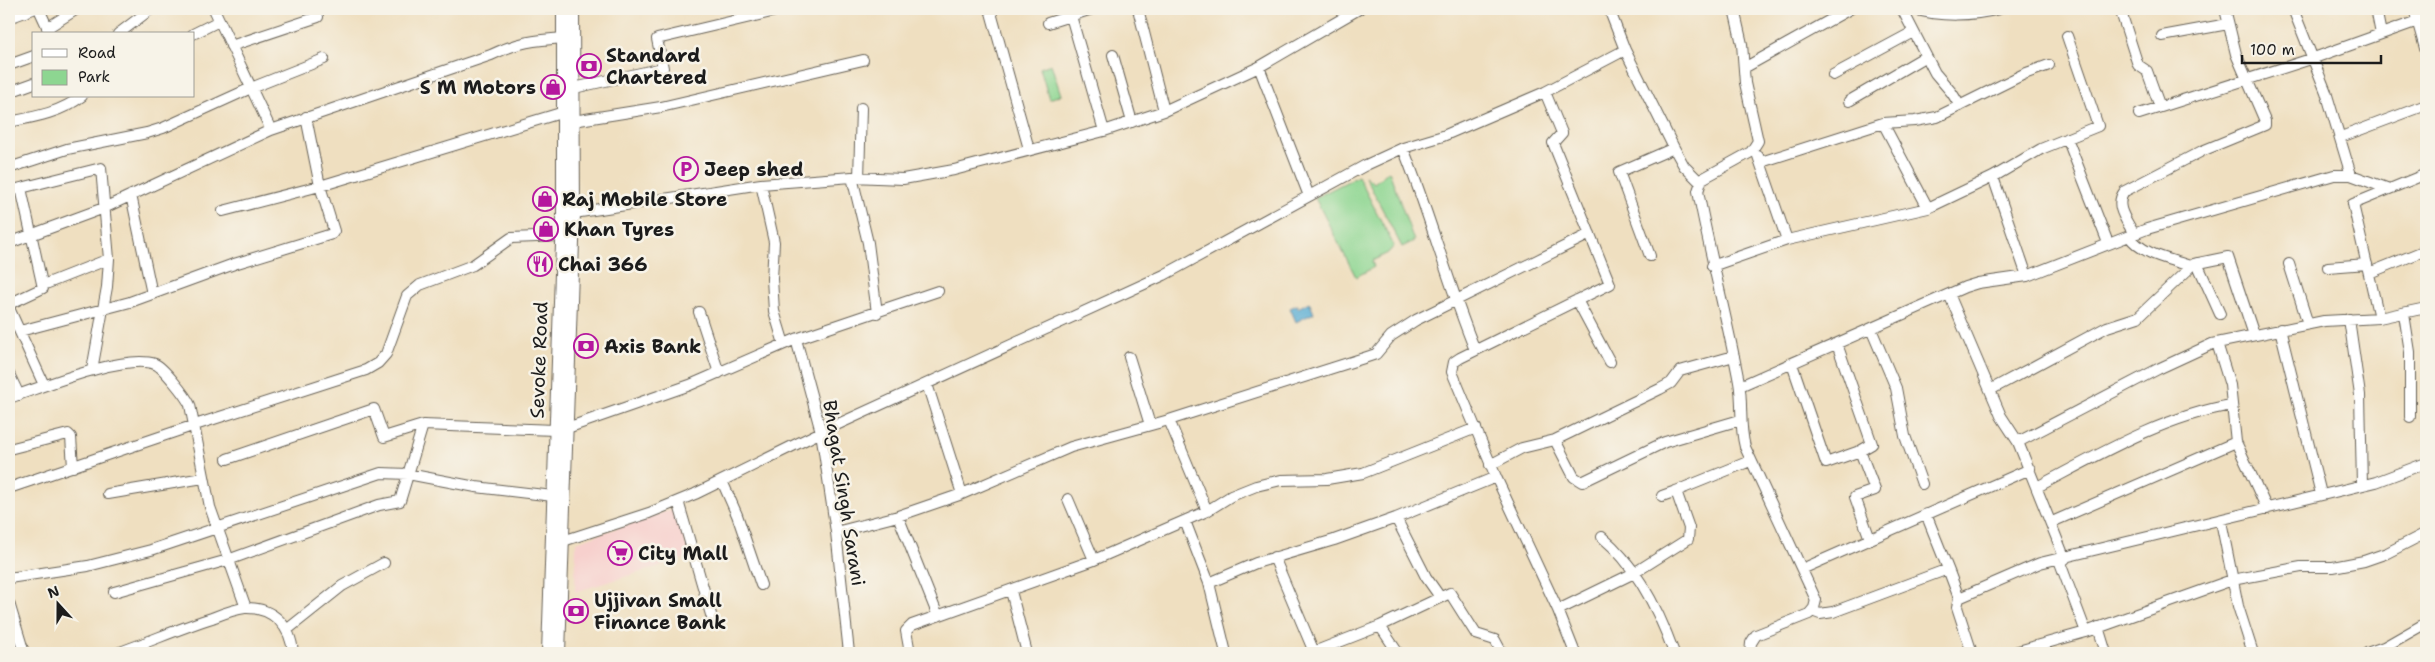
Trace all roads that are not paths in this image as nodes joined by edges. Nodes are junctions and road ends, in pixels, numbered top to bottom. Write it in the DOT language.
graph roads {
  1 [pos="33,9"];
  2 [pos="39,9"];
  3 [pos="77,9"];
  4 [pos="151,9"];
  5 [pos="214,9"];
  6 [pos="563,9"];
  7 [pos="573,9"];
  8 [pos="784,9"];
  9 [pos="990,9"];
  10 [pos="1092,9"];
  11 [pos="1138,9"];
  12 [pos="1359,9"];
  13 [pos="1609,9"];
  14 [pos="1734,9"];
  15 [pos="1850,9"];
  16 [pos="1902,9"];
  17 [pos="1914,9"];
  18 [pos="1999,9"];
  19 [pos="2120,9"];
  20 [pos="2225,9"];
  21 [pos="2293,9"];
  22 [pos="2376,9"];
  23 [pos="2414,9"];
  24 [pos="1071,16"];
  25 [pos="318,17"];
  26 [pos="9,18"];
  27 [pos="2422,20"];
  28 [pos="219,21"];
  29 [pos="1048,23"];
  30 [pos="2228,24"];
  31 [pos="49,31"];
  32 [pos="121,32"];
  33 [pos="1914,32"];
  34 [pos="195,33"];
  35 [pos="2381,34"];
  36 [pos="2067,36"];
  37 [pos="2162,36"];
  38 [pos="564,38"];
  39 [pos="232,46"];
  40 [pos="1625,50"];
  41 [pos="2426,52"];
  42 [pos="1113,55"];
  43 [pos="1926,56"];
  44 [pos="32,57"];
  45 [pos="2314,58"];
  46 [pos="324,59"];
  47 [pos="863,60"];
  48 [pos="9,65"];
  49 [pos="2049,65"];
  50 [pos="1259,67"];
  51 [pos="1744,68"];
  52 [pos="1833,75"];
  53 [pos="2248,80"];
  54 [pos="32,84"];
  55 [pos="251,88"];
  56 [pos="574,88"];
  57 [pos="9,92"];
  58 [pos="1545,92"];
  59 [pos="80,98"];
  60 [pos="1849,101"];
  61 [pos="2426,105"];
  62 [pos="1960,106"];
  63 [pos="2160,107"];
  64 [pos="861,108"];
  65 [pos="1164,111"];
  66 [pos="2138,114"];
  67 [pos="569,117"];
  68 [pos="306,118"];
  69 [pos="9,122"];
  70 [pos="1132,122"];
  71 [pos="1883,123"];
  72 [pos="271,130"];
  73 [pos="1104,131"];
  74 [pos="2341,137"];
  75 [pos="2067,138"];
  76 [pos="1403,148"];
  77 [pos="1674,148"];
  78 [pos="1029,149"];
  79 [pos="1754,150"];
  80 [pos="1761,162"];
  81 [pos="9,168"];
  82 [pos="2426,174"];
  83 [pos="2351,175"];
  84 [pos="855,177"];
  85 [pos="1993,177"];
  86 [pos="1700,182"];
  87 [pos="761,184"];
  88 [pos="320,186"];
  89 [pos="21,188"];
  90 [pos="2389,189"];
  91 [pos="9,190"];
  92 [pos="131,195"];
  93 [pos="1310,196"];
  94 [pos="104,208"];
  95 [pos="1928,208"];
  96 [pos="223,211"];
  97 [pos="568,214"];
  98 [pos="32,234"];
  99 [pos="1590,234"];
  100 [pos="2132,235"];
  101 [pos="562,236"];
  102 [pos="1787,240"];
  103 [pos="2108,243"];
  104 [pos="9,244"];
  105 [pos="2426,250"];
  106 [pos="1650,256"];
  107 [pos="109,259"];
  108 [pos="2289,264"];
  109 [pos="2194,265"];
  110 [pos="1712,266"];
  111 [pos="2328,267"];
  112 [pos="2368,269"];
  113 [pos="2027,276"];
  114 [pos="43,285"];
  115 [pos="938,291"];
  116 [pos="152,294"];
  117 [pos="1949,294"];
  118 [pos="1455,299"];
  119 [pos="1577,300"];
  120 [pos="9,304"];
  121 [pos="9,308"];
  122 [pos="2426,308"];
  123 [pos="103,310"];
  124 [pos="699,312"];
  125 [pos="877,313"];
  126 [pos="2220,314"];
  127 [pos="2404,314"];
  128 [pos="2349,318"];
  129 [pos="2379,318"];
  130 [pos="2308,324"];
  131 [pos="2280,329"];
  132 [pos="1870,330"];
  133 [pos="20,331"];
  134 [pos="2254,335"];
  135 [pos="796,339"];
  136 [pos="2217,343"];
  137 [pos="784,344"];
  138 [pos="1837,344"];
  139 [pos="1475,350"];
  140 [pos="1734,356"];
  141 [pos="1129,357"];
  142 [pos="1610,362"];
  143 [pos="1792,364"];
  144 [pos="92,370"];
  145 [pos="720,373"];
  146 [pos="9,374"];
  147 [pos="926,384"];
  148 [pos="44,385"];
  149 [pos="1740,386"];
  150 [pos="1990,390"];
  151 [pos="14,397"];
  152 [pos="2231,405"];
  153 [pos="2410,417"];
  154 [pos="1169,420"];
  155 [pos="1740,420"];
  156 [pos="195,425"];
  157 [pos="423,425"];
  158 [pos="1150,425"];
  159 [pos="1476,428"];
  160 [pos="561,429"];
  161 [pos="821,432"];
  162 [pos="1555,440"];
  163 [pos="2018,442"];
  164 [pos="2236,442"];
  165 [pos="9,449"];
  166 [pos="1860,451"];
  167 [pos="227,459"];
  168 [pos="1750,462"];
  169 [pos="2426,463"];
  170 [pos="1490,465"];
  171 [pos="73,467"];
  172 [pos="2030,469"];
  173 [pos="408,474"];
  174 [pos="1496,477"];
  175 [pos="203,478"];
  176 [pos="722,481"];
  177 [pos="1922,484"];
  178 [pos="2362,485"];
  179 [pos="2037,487"];
  180 [pos="9,488"];
  181 [pos="1676,491"];
  182 [pos="108,494"];
  183 [pos="962,494"];
  184 [pos="2321,494"];
  185 [pos="553,496"];
  186 [pos="1662,496"];
  187 [pos="1068,499"];
  188 [pos="678,501"];
  189 [pos="2267,509"];
  190 [pos="1207,511"];
  191 [pos="1926,514"];
  192 [pos="898,516"];
  193 [pos="1396,518"];
  194 [pos="1185,520"];
  195 [pos="2221,521"];
  196 [pos="2052,522"];
  197 [pos="217,527"];
  198 [pos="836,532"];
  199 [pos="2426,533"];
  200 [pos="1602,537"];
  201 [pos="1870,540"];
  202 [pos="557,541"];
  203 [pos="1274,557"];
  204 [pos="228,560"];
  205 [pos="1094,560"];
  206 [pos="2062,560"];
  207 [pos="384,562"];
  208 [pos="1948,568"];
  209 [pos="1802,570"];
  210 [pos="1634,573"];
  211 [pos="9,578"];
  212 [pos="2232,580"];
  213 [pos="1210,583"];
  214 [pos="762,585"];
  215 [pos="114,592"];
  216 [pos="1011,592"];
  217 [pos="1440,597"];
  218 [pos="1959,598"];
  219 [pos="9,603"];
  220 [pos="246,608"];
  221 [pos="1558,610"];
  222 [pos="1812,612"];
  223 [pos="938,616"];
  224 [pos="2426,623"];
  225 [pos="714,625"];
  226 [pos="1380,626"];
  227 [pos="2098,628"];
  228 [pos="288,629"];
  229 [pos="2086,632"];
  230 [pos="1339,642"];
  231 [pos="2386,650"];
  232 [pos="24,653"];
  233 [pos="118,653"];
  234 [pos="293,653"];
  235 [pos="548,653"];
  236 [pos="559,653"];
  237 [pos="849,653"];
  238 [pos="910,653"];
  239 [pos="1026,653"];
  240 [pos="1226,653"];
  241 [pos="1313,653"];
  242 [pos="1343,653"];
  243 [pos="1398,653"];
  244 [pos="1502,653"];
  245 [pos="1575,653"];
  246 [pos="1674,653"];
  247 [pos="1750,653"];
  248 [pos="1972,653"];
  249 [pos="2011,653"];
  250 [pos="2106,653"];
  251 [pos="2253,653"];
  252 [pos="2367,653"];
  1 -- 26 [label="street"];
  2 -- 31 [label="street"];
  3 -- 31 [label="street"];
  4 -- 32 [label="street"];
  5 -- 28 [label="street"];
  6 -- 38 [label="main road, Sevoke Road"];
  7 -- 56 [label="main road, Sevoke Road"];
  8 -- 56 [label="street"];
  9 -- 78 [label="street"];
  10 -- 24 [label="street"];
  11 -- 65 [label="street"];
  12 -- 50 [label="street"];
  13 -- 40 [label="street"];
  14 -- 51 [label="street"];
  15 -- 51 [label="street"];
  16 -- 33 [label="street"];
  17 -- 18 [label="street"];
  19 -- 63 [label="street"];
  20 -- 30 [label="street"];
  21 -- 45 [label="street"];
  22 -- 35 [label="street"];
  23 -- 27 [label="street"];
  24 -- 29 [label="street"];
  24 -- 73 [label="street"];
  25 -- 39 [label="street"];
  27 -- 35 [label="street"];
  27 -- 41 [label="street"];
  28 -- 34 [label="street"];
  28 -- 39 [label="street"];
  30 -- 37 [label="street"];
  30 -- 53 [label="street"];
  33 -- 43 [label="street"];
  33 -- 52 [label="street"];
  35 -- 45 [label="street"];
  36 -- 75 [label="street"];
  38 -- 67 [label="main road, Sevoke Road"];
  38 -- 68 [label="street"];
  39 -- 55 [label="street"];
  40 -- 58 [label="street"];
  40 -- 77 [label="street"];
  42 -- 70 [label="street"];
  43 -- 60 [label="street"];
  43 -- 62 [label="street"];
  44 -- 48 [label="street"];
  45 -- 53 [label="street"];
  45 -- 74 [label="street"];
  46 -- 55 [label="street"];
  47 -- 67 [label="street"];
  49 -- 62 [label="street"];
  50 -- 65 [label="street"];
  50 -- 93 [label="street"];
  51 -- 79 [label="street"];
  53 -- 63 [label="street"];
  53 -- 100 [label="street"];
  54 -- 57 [label="street"];
  55 -- 72 [label="street"];
  55 -- 81 [label="street"];
  56 -- 67 [label="main road, Sevoke Road"];
  58 -- 76 [label="street"];
  58 -- 99 [label="street"];
  59 -- 69 [label="street"];
  61 -- 74 [label="street"];
  62 -- 71 [label="street"];
  63 -- 66 [label="street"];
  64 -- 84 [label="street"];
  65 -- 70 [label="street"];
  67 -- 88 [label="street"];
  67 -- 97 [label="main road, Sevoke Road"];
  68 -- 72 [label="street"];
  68 -- 88 [label="street"];
  70 -- 73 [label="street"];
  71 -- 80 [label="street"];
  71 -- 95 [label="street"];
  72 -- 92 [label="street"];
  73 -- 78 [label="street"];
  74 -- 83 [label="street"];
  75 -- 85 [label="street"];
  75 -- 103 [label="street"];
  76 -- 93 [label="street"];
  76 -- 118 [label="street"];
  77 -- 86 [label="street"];
  77 -- 106 [label="street"];
  78 -- 84 [label="street"];
  79 -- 80 [label="street"];
  79 -- 86 [label="street"];
  80 -- 102 [label="street"];
  82 -- 90 [label="street"];
  83 -- 90 [label="street"];
  83 -- 100 [label="street"];
  84 -- 87 [label="street"];
  84 -- 125 [label="street"];
  85 -- 95 [label="street"];
  85 -- 113 [label="street"];
  86 -- 110 [label="street"];
  87 -- 97 [label="street"];
  87 -- 137 [label="street"];
  88 -- 96 [label="street"];
  88 -- 116 [label="street"];
  89 -- 91 [label="street"];
  89 -- 94 [label="street"];
  89 -- 98 [label="street"];
  90 -- 112 [label="street"];
  92 -- 94 [label="street"];
  92 -- 116 [label="street"];
  93 -- 147 [label="street"];
  94 -- 98 [label="street"];
  94 -- 107 [label="street"];
  95 -- 102 [label="street"];
  97 -- 101 [label="main road, Sevoke Road"];
  97 -- 160 [label="main road, Sevoke Road"];
  98 -- 104 [label="street"];
  98 -- 114 [label="street"];
  99 -- 118 [label="street"];
  99 -- 119 [label="street"];
  100 -- 103 [label="street"];
  100 -- 109 [label="street"];
  101 -- 156 [label="street"];
  101 -- 160 [label="main road, Sevoke Road"];
  102 -- 110 [label="street"];
  103 -- 113 [label="street"];
  105 -- 112 [label="street"];
  107 -- 114 [label="street"];
  107 -- 123 [label="street"];
  108 -- 130 [label="street"];
  109 -- 126 [label="street"];
  109 -- 134 [label="street"];
  109 -- 150 [label="street"];
  110 -- 140 [label="street"];
  111 -- 112 [label="street"];
  112 -- 129 [label="street"];
  113 -- 117 [label="street"];
  114 -- 120 [label="street"];
  115 -- 125 [label="street"];
  116 -- 123 [label="street"];
  117 -- 132 [label="street"];
  117 -- 150 [label="street"];
  118 -- 139 [label="street"];
  118 -- 154 [label="street"];
  119 -- 139 [label="street"];
  119 -- 142 [label="street"];
  121 -- 133 [label="street"];
  122 -- 127 [label="street"];
  123 -- 133 [label="street"];
  123 -- 144 [label="street"];
  124 -- 145 [label="street"];
  125 -- 135 [label="street"];
  127 -- 129 [label="street"];
  127 -- 153 [label="street"];
  128 -- 129 [label="street"];
  128 -- 130 [label="street"];
  128 -- 178 [label="street"];
  130 -- 131 [label="street"];
  131 -- 134 [label="street"];
  131 -- 184 [label="street"];
  132 -- 138 [label="street"];
  132 -- 177 [label="street"];
  133 -- 148 [label="street"];
  134 -- 136 [label="street"];
  135 -- 137 [label="street"];
  135 -- 161 [label="street, Bhagat Singh Sarani"];
  136 -- 152 [label="street"];
  136 -- 163 [label="street"];
  137 -- 145 [label="street"];
  138 -- 143 [label="street"];
  138 -- 166 [label="street"];
  139 -- 159 [label="street"];
  140 -- 149 [label="street"];
  140 -- 162 [label="street"];
  141 -- 158 [label="street"];
  143 -- 149 [label="street"];
  143 -- 166 [label="street"];
  144 -- 148 [label="street"];
  144 -- 156 [label="street"];
  145 -- 160 [label="street"];
  146 -- 151 [label="street"];
  147 -- 161 [label="street"];
  147 -- 183 [label="street"];
  148 -- 151 [label="street"];
  149 -- 155 [label="street"];
  150 -- 163 [label="street"];
  152 -- 164 [label="street"];
  152 -- 179 [label="street"];
  154 -- 158 [label="street"];
  154 -- 190 [label="street"];
  155 -- 162 [label="street"];
  155 -- 168 [label="street"];
  156 -- 171 [label="street"];
  156 -- 175 [label="street"];
  157 -- 160 [label="street"];
  157 -- 167 [label="street"];
  157 -- 173 [label="street"];
  158 -- 183 [label="street"];
  159 -- 170 [label="street"];
  159 -- 190 [label="street"];
  160 -- 185 [label="main road, Sevoke Road"];
  160 -- 202 [label="main road, Sevoke Road"];
  161 -- 176 [label="street"];
  161 -- 198 [label="street, Bhagat Singh Sarani"];
  162 -- 170 [label="street"];
  163 -- 172 [label="street"];
  164 -- 189 [label="street"];
  164 -- 196 [label="street"];
  165 -- 171 [label="street"];
  166 -- 201 [label="street"];
  168 -- 181 [label="street"];
  168 -- 209 [label="street"];
  169 -- 178 [label="street"];
  170 -- 174 [label="street"];
  171 -- 180 [label="street"];
  172 -- 179 [label="street"];
  172 -- 191 [label="street"];
  173 -- 185 [label="street"];
  173 -- 197 [label="street"];
  173 -- 204 [label="street"];
  174 -- 193 [label="street"];
  174 -- 221 [label="street"];
  175 -- 182 [label="street"];
  175 -- 197 [label="street"];
  176 -- 188 [label="street"];
  176 -- 214 [label="street"];
  178 -- 184 [label="street"];
  179 -- 196 [label="street"];
  181 -- 186 [label="street"];
  181 -- 210 [label="street"];
  183 -- 192 [label="street"];
  184 -- 189 [label="street"];
  185 -- 202 [label="main road, Sevoke Road"];
  187 -- 205 [label="street"];
  188 -- 202 [label="street"];
  188 -- 225 [label="street"];
  189 -- 195 [label="street"];
  190 -- 194 [label="street"];
  191 -- 201 [label="street"];
  191 -- 208 [label="street"];
  192 -- 198 [label="street"];
  192 -- 223 [label="street"];
  193 -- 203 [label="street"];
  193 -- 217 [label="street"];
  194 -- 205 [label="street"];
  194 -- 213 [label="street"];
  195 -- 206 [label="street"];
  195 -- 212 [label="street"];
  196 -- 206 [label="street"];
  197 -- 204 [label="street"];
  197 -- 211 [label="street"];
  198 -- 237 [label="street, Bhagat Singh Sarani"];
  199 -- 212 [label="street"];
  200 -- 210 [label="street"];
  201 -- 209 [label="street"];
  202 -- 235 [label="main road, Sevoke Road"];
  202 -- 236 [label="main road, Sevoke Road"];
  203 -- 213 [label="street"];
  203 -- 241 [label="street"];
  204 -- 215 [label="street"];
  204 -- 220 [label="street"];
  205 -- 216 [label="street"];
  206 -- 218 [label="street"];
  206 -- 229 [label="street"];
  207 -- 228 [label="street"];
  208 -- 218 [label="street"];
  208 -- 222 [label="street"];
  209 -- 222 [label="street"];
  210 -- 221 [label="street"];
  210 -- 246 [label="street"];
  212 -- 227 [label="street"];
  212 -- 251 [label="street"];
  213 -- 240 [label="street"];
  216 -- 223 [label="street"];
  216 -- 239 [label="street"];
  217 -- 226 [label="street"];
  217 -- 244 [label="street"];
  218 -- 248 [label="street"];
  219 -- 232 [label="street"];
  220 -- 228 [label="street"];
  220 -- 233 [label="street"];
  221 -- 245 [label="street"];
  222 -- 247 [label="street"];
  223 -- 238 [label="street"];
  224 -- 231 [label="street"];
  226 -- 230 [label="street"];
  226 -- 243 [label="street"];
  227 -- 229 [label="street"];
  227 -- 250 [label="street"];
  228 -- 234 [label="street"];
  229 -- 249 [label="street"];
  230 -- 241 [label="street"];
  230 -- 242 [label="street"];
  231 -- 252 [label="street"];
}
